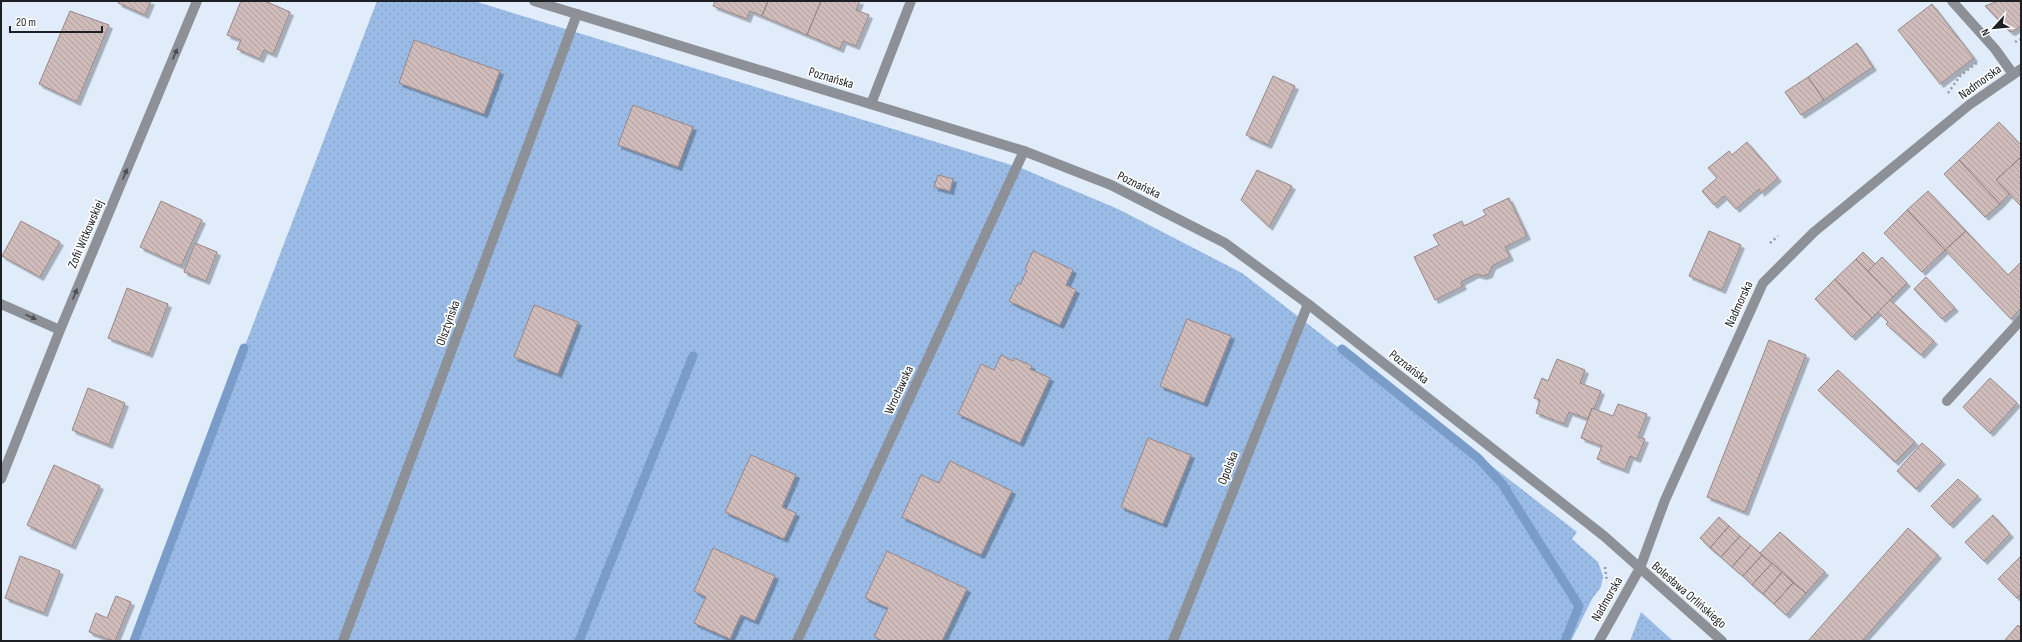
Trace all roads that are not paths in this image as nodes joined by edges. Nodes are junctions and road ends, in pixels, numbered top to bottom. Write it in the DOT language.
graph roads {
  1 [pos="197,1"];
  2 [pos="534,1"];
  3 [pos="911,1"];
  4 [pos="1952,1"];
  5 [pos="577,14"];
  6 [pos="2017,72"];
  7 [pos="871,104"];
  8 [pos="1024,151"];
  9 [pos="1,304"];
  10 [pos="1308,304"];
  11 [pos="2021,320"];
  12 [pos="60,330"];
  13 [pos="1947,401"];
  14 [pos="1,479"];
  15 [pos="1640,568"];
  16 [pos="343,641"];
  17 [pos="797,641"];
  18 [pos="1173,641"];
  19 [pos="1598,641"];
  20 [pos="1722,641"];
  12 -- 1 [label="street, Zofii Witkowskiej, one-way"];
  2 -- 5 [label="street, Poznańska"];
  3 -- 7 [label="street"];
  4 -- 6 [label="street"];
  5 -- 7 [label="street, Poznańska"];
  5 -- 16 [label="street, Olsztyńska"];
  6 -- 15 [label="street, Nadmorska"];
  7 -- 8 [label="street, Poznańska"];
  8 -- 10 [label="street, Poznańska"];
  8 -- 17 [label="street, Wrocławska"];
  9 -- 12 [label="street, one-way"];
  10 -- 15 [label="street, Poznańska"];
  10 -- 18 [label="street, Opolska"];
  11 -- 13 [label="street"];
  12 -- 14 [label="street, Zofii Witkowskiej"];
  15 -- 19 [label="street, Nadmorska"];
  15 -- 20 [label="street, Bolesława Orlińskiego"];
}
